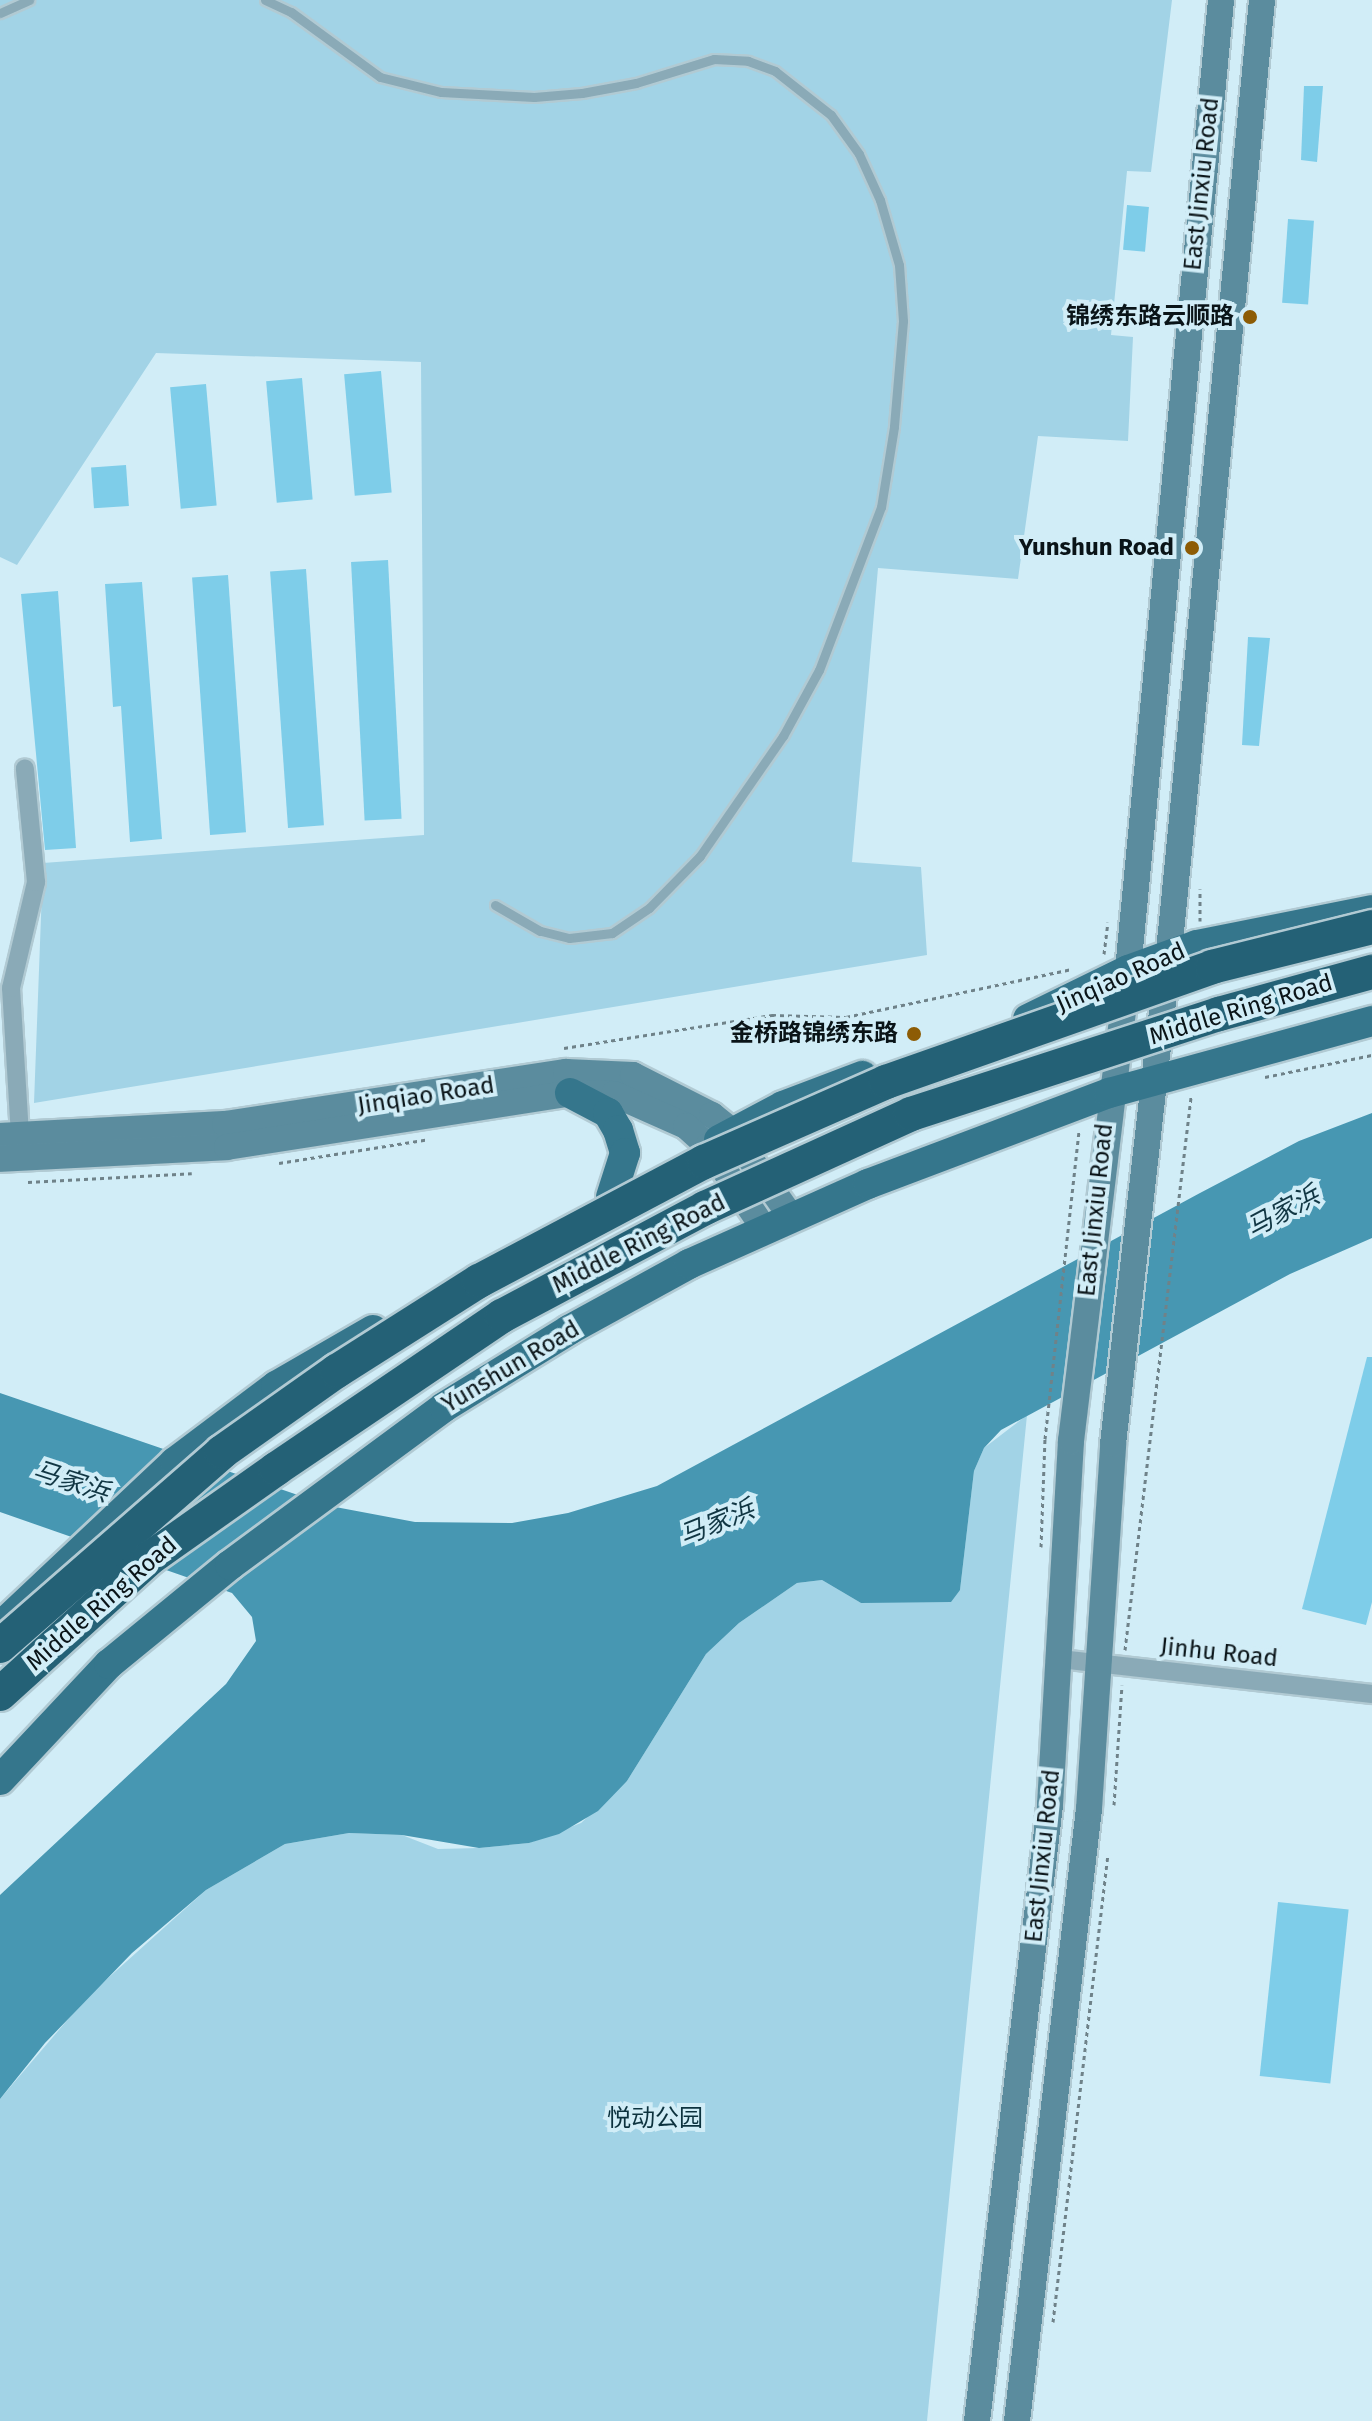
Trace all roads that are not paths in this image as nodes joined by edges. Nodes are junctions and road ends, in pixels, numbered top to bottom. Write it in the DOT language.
graph roads {
  1 [pos="29,0"];
  2 [pos="265,0"];
  3 [pos="1221,0"];
  4 [pos="1262,0"];
  5 [pos="0,13"];
  6 [pos="25,769"];
  7 [pos="495,905"];
  8 [pos="1372,910"];
  9 [pos="1372,927"];
  10 [pos="1170,943"];
  11 [pos="1120,960"];
  12 [pos="1372,972"];
  13 [pos="1372,1021"];
  14 [pos="1151,1080"];
  15 [pos="570,1093"];
  16 [pos="1109,1093"];
  17 [pos="10,1136"];
  18 [pos="720,1139"];
  19 [pos="0,1159"];
  20 [pos="611,1197"];
  21 [pos="779,1224"];
  22 [pos="6,1620"];
  23 [pos="0,1646"];
  24 [pos="1060,1659"];
  25 [pos="1099,1663"];
  26 [pos="0,1694"];
  27 [pos="1372,1694"];
  28 [pos="0,1780"];
  29 [pos="977,2421"];
  30 [pos="1017,2421"];
  1 -- 5 [label="lane"];
  2 -- 7 [label="lane"];
  3 -- 11 [label="main road, East Jinxiu Road"];
  4 -- 10 [label="main road, East Jinxiu Road"];
  6 -- 17 [label="street"];
  8 -- 10 [label="main road, Jinqiao Road"];
  9 -- 23 [label="highway, Middle Ring Road, bridge"];
  10 -- 11 [label="main road, Jinqiao Road"];
  10 -- 14 [label="main road, East Jinxiu Road"];
  11 -- 16 [label="main road, East Jinxiu Road"];
  11 -- 18 [label="main road, Jinqiao Road"];
  12 -- 26 [label="highway, Middle Ring Road, bridge"];
  13 -- 14 [label="main road"];
  14 -- 16 [label="main road"];
  14 -- 25 [label="main road, East Jinxiu Road"];
  15 -- 18 [label="main road, Jinqiao Road"];
  15 -- 19 [label="main road, Jinqiao Road"];
  15 -- 20 [label="main road"];
  16 -- 21 [label="main road, Yunshun Road"];
  16 -- 24 [label="main road, East Jinxiu Road"];
  17 -- 18 [label="main road, Jinqiao Road"];
  18 -- 20 [label="main road"];
  18 -- 21 [label="main road, Jinqiao Road"];
  20 -- 22 [label="main road"];
  21 -- 28 [label="main road, Yunshun Road"];
  24 -- 25 [label="street, Jinhu Road"];
  24 -- 29 [label="main road, East Jinxiu Road"];
  25 -- 27 [label="street, Jinhu Road"];
  25 -- 30 [label="main road, East Jinxiu Road"];
}
